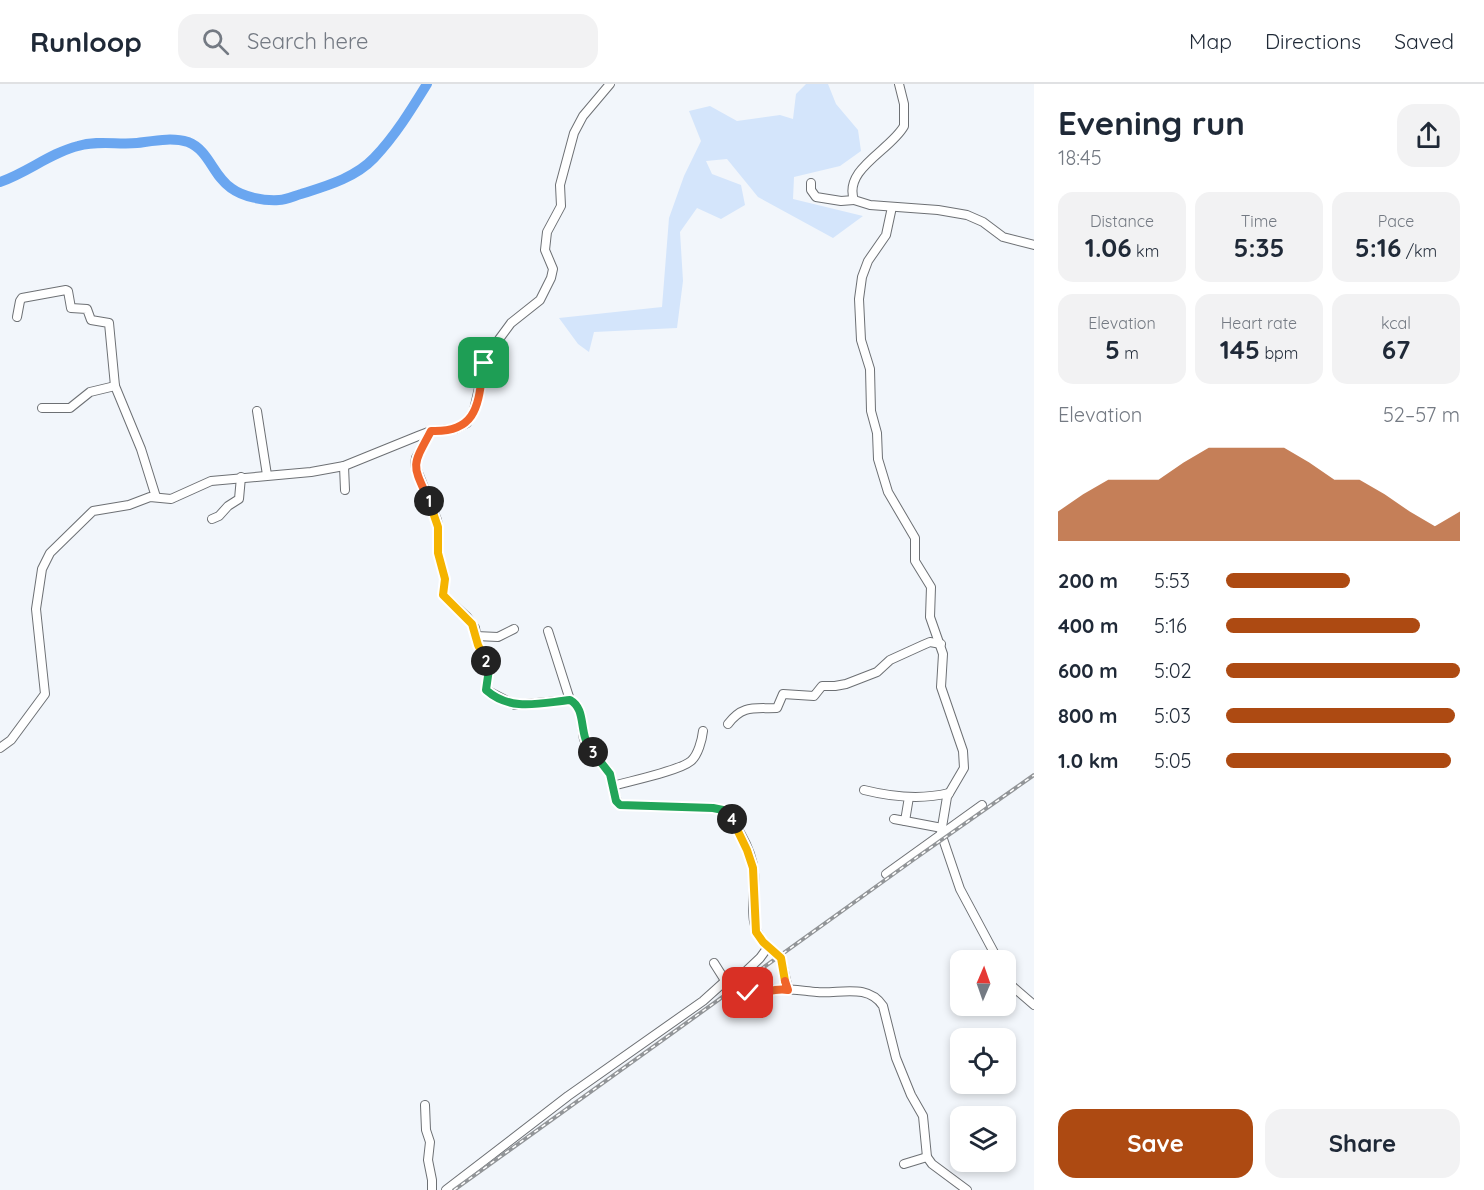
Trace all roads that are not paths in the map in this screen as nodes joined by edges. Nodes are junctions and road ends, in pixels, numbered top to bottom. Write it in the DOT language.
graph roads {
  1 [pos="610,84"];
  2 [pos="899,84"];
  3 [pos="811,183"];
  4 [pos="857,202"];
  5 [pos="892,207"];
  6 [pos="1034,245"];
  7 [pos="17,317"];
  8 [pos="115,386"];
  9 [pos="42,408"];
  10 [pos="257,411"];
  11 [pos="431,431"];
  12 [pos="344,466"];
  13 [pos="267,475"];
  14 [pos="241,477"];
  15 [pos="345,490"];
  16 [pos="156,497"];
  17 [pos="212,519"];
  18 [pos="514,629"];
  19 [pos="548,631"];
  20 [pos="476,636"];
  21 [pos="941,644"];
  22 [pos="570,700"];
  23 [pos="728,724"];
  24 [pos="703,730"];
  25 [pos="0,747"];
  26 [pos="613,786"];
  27 [pos="864,790"];
  28 [pos="949,793"];
  29 [pos="909,797"];
  30 [pos="982,805"];
  31 [pos="894,819"];
  32 [pos="905,821"];
  33 [pos="941,831"];
  34 [pos="886,874"];
  35 [pos="768,947"];
  36 [pos="993,950"];
  37 [pos="714,963"];
  38 [pos="726,982"];
  39 [pos="743,990"];
  40 [pos="788,990"];
  41 [pos="1016,990"];
  42 [pos="1034,1005"];
  43 [pos="425,1105"];
  44 [pos="927,1157"];
  45 [pos="904,1164"];
  46 [pos="432,1190"];
  47 [pos="446,1190"];
  48 [pos="968,1190"];
  1 -- 11 [label="street"];
  2 -- 4 [label="street"];
  3 -- 4 [label="street"];
  4 -- 5 [label="street"];
  5 -- 6 [label="street"];
  5 -- 21 [label="street"];
  7 -- 8 [label="street"];
  8 -- 9 [label="street"];
  8 -- 16 [label="street"];
  10 -- 13 [label="street"];
  11 -- 12 [label="street"];
  11 -- 20 [label="street"];
  12 -- 13 [label="street"];
  12 -- 15 [label="street"];
  13 -- 14 [label="street"];
  14 -- 16 [label="street"];
  14 -- 17 [label="street"];
  16 -- 25 [label="street"];
  18 -- 20 [label="street"];
  19 -- 22 [label="street"];
  20 -- 22 [label="street"];
  21 -- 23 [label="street"];
  21 -- 28 [label="street"];
  22 -- 26 [label="street"];
  24 -- 26 [label="street"];
  26 -- 35 [label="street"];
  27 -- 29 [label="street"];
  28 -- 29 [label="street"];
  28 -- 33 [label="street"];
  29 -- 32 [label="street"];
  30 -- 33 [label="street"];
  31 -- 32 [label="street"];
  32 -- 33 [label="street"];
  33 -- 34 [label="street"];
  33 -- 36 [label="street"];
  35 -- 38 [label="street"];
  35 -- 40 [label="street"];
  37 -- 38 [label="street"];
  38 -- 47 [label="street"];
  39 -- 40 [label="street"];
  40 -- 44 [label="street"];
  41 -- 42 [label="street"];
  43 -- 46 [label="street"];
  44 -- 45 [label="street"];
  44 -- 48 [label="street"];
}
